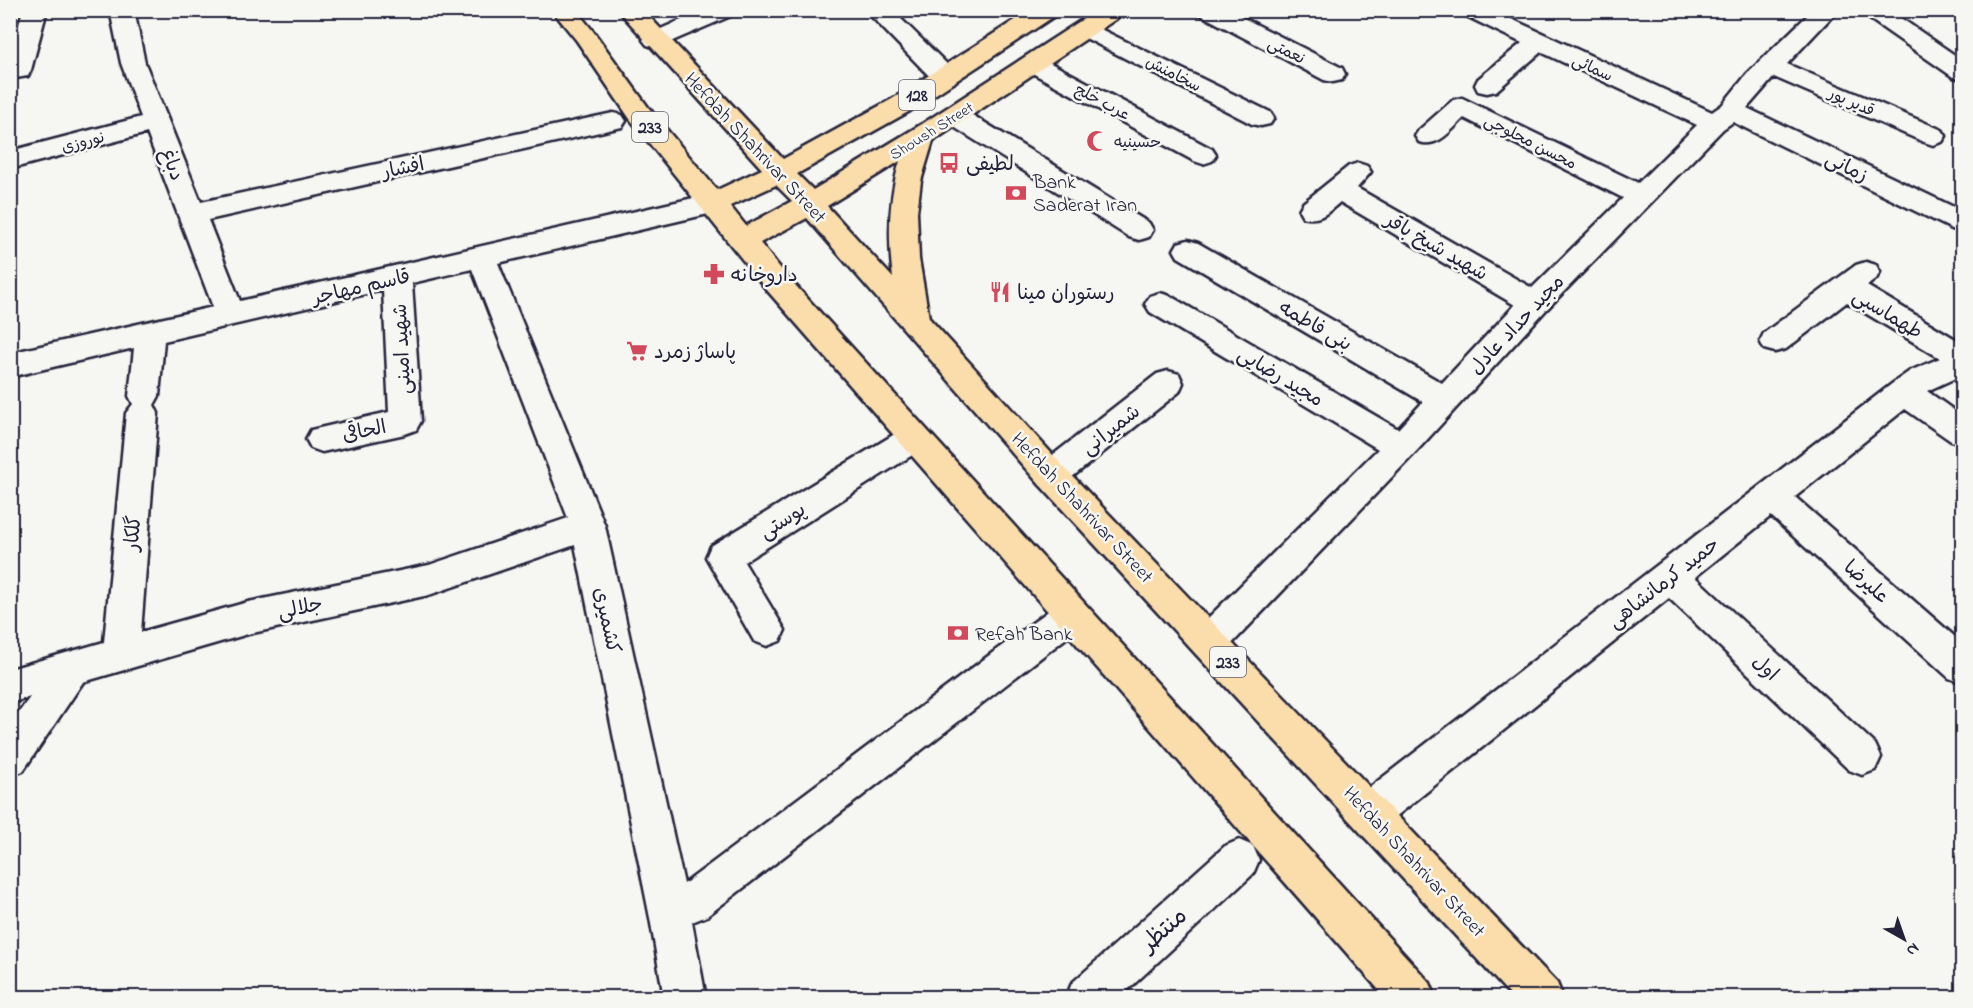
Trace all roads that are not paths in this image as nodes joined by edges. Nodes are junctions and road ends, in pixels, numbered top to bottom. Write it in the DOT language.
graph roads {
  1 [pos="35,10"];
  2 [pos="122,10"];
  3 [pos="563,10"];
  4 [pos="629,10"];
  5 [pos="725,10"];
  6 [pos="1048,10"];
  7 [pos="1114,10"];
  8 [pos="1209,10"];
  9 [pos="1872,10"];
  10 [pos="1480,12"];
  11 [pos="1818,12"];
  12 [pos="881,13"];
  13 [pos="1086,29"];
  14 [pos="655,40"];
  15 [pos="1539,41"];
  16 [pos="1034,64"];
  17 [pos="1771,66"];
  18 [pos="15,70"];
  19 [pos="1962,71"];
  20 [pos="1334,74"];
  21 [pos="945,77"];
  22 [pos="1487,85"];
  23 [pos="955,116"];
  24 [pos="1722,117"];
  25 [pos="1261,118"];
  26 [pos="613,121"];
  27 [pos="156,122"];
  28 [pos="1428,136"];
  29 [pos="1933,136"];
  30 [pos="921,137"];
  31 [pos="1203,155"];
  32 [pos="10,160"];
  33 [pos="780,172"];
  34 [pos="1641,196"];
  35 [pos="711,204"];
  36 [pos="811,205"];
  37 [pos="1313,210"];
  38 [pos="192,214"];
  39 [pos="1962,222"];
  40 [pos="1139,230"];
  41 [pos="742,241"];
  42 [pos="1188,250"];
  43 [pos="482,258"];
  44 [pos="397,278"];
  45 [pos="1535,303"];
  46 [pos="1160,304"];
  47 [pos="231,315"];
  48 [pos="916,324"];
  49 [pos="150,333"];
  50 [pos="1775,341"];
  51 [pos="1962,359"];
  52 [pos="10,365"];
  53 [pos="1168,383"];
  54 [pos="1904,392"];
  55 [pos="1445,400"];
  56 [pos="405,421"];
  57 [pos="1962,432"];
  58 [pos="914,438"];
  59 [pos="322,439"];
  60 [pos="1401,447"];
  61 [pos="1051,475"];
  62 [pos="1771,496"];
  63 [pos="588,526"];
  64 [pos="1670,576"];
  65 [pos="1071,614"];
  66 [pos="767,630"];
  67 [pos="1209,642"];
  68 [pos="121,653"];
  69 [pos="1962,666"];
  70 [pos="70,669"];
  71 [pos="10,686"];
  72 [pos="1862,757"];
  73 [pos="10,758"];
  74 [pos="1370,812"];
  75 [pos="1239,860"];
  76 [pos="693,902"];
  77 [pos="684,998"];
  78 [pos="1087,998"];
  79 [pos="1415,998"];
  80 [pos="1542,998"];
  1 -- 18 [label="street"];
  2 -- 27 [label="street, دباغ"];
  3 -- 35 [label="main road, 233"];
  4 -- 14 [label="main road, Hefdah Shahrivar Street"];
  5 -- 14 [label="street"];
  6 -- 21 [label="main road, Shoush Street / 128"];
  7 -- 13 [label="main road, Shoush Street / 128"];
  8 -- 20 [label="street, نعمتی"];
  9 -- 19 [label="street"];
  10 -- 15 [label="street, سمائی"];
  11 -- 17 [label="street, مجید حداد عادل"];
  12 -- 21 [label="street"];
  13 -- 16 [label="main road, Shoush Street / 128"];
  13 -- 25 [label="street, سخامنش"];
  14 -- 33 [label="main road, Hefdah Shahrivar Street"];
  15 -- 22 [label="street"];
  15 -- 24 [label="street, سمائی"];
  16 -- 23 [label="main road, Shoush Street / 128"];
  16 -- 31 [label="street, عرب خلج"];
  17 -- 24 [label="street, مجید حداد عادل"];
  17 -- 29 [label="street, قدیر پور"];
  21 -- 33 [label="main road, Shoush Street / 128"];
  23 -- 30 [label="main road, Shoush Street / 128"];
  23 -- 40 [label="street"];
  24 -- 34 [label="street, مجید حداد عادل"];
  24 -- 39 [label="street, زمانی"];
  26 -- 38 [label="street, افشار"];
  27 -- 32 [label="street, نوروزی"];
  27 -- 38 [label="street, دباغ"];
  28 -- 34 [label="street, محسن محلوجی"];
  30 -- 36 [label="main road, Shoush Street / 128"];
  30 -- 48 [label="main road"];
  33 -- 35 [label="main road, Shoush Street"];
  33 -- 36 [label="main road, Hefdah Shahrivar Street"];
  34 -- 45 [label="street, مجید حداد عادل"];
  35 -- 41 [label="main road, 233"];
  35 -- 43 [label="street, قاسم مهاجر"];
  36 -- 41 [label="main road, Shoush Street"];
  36 -- 48 [label="main road, Hefdah Shahrivar Street / 233"];
  37 -- 45 [label="street, شهید شیخ باقر"];
  38 -- 47 [label="street, دباغ"];
  41 -- 58 [label="main road, 233"];
  42 -- 55 [label="street, بنی فاطمه"];
  43 -- 44 [label="street, قاسم مهاجر"];
  43 -- 63 [label="street, کشمیری"];
  44 -- 47 [label="street, قاسم مهاجر"];
  44 -- 56 [label="street, شهید امینی"];
  45 -- 55 [label="street, مجید حداد عادل"];
  46 -- 60 [label="street, مجید رضایی"];
  47 -- 49 [label="street, قاسم مهاجر"];
  48 -- 61 [label="main road, Hefdah Shahrivar Street / 233"];
  49 -- 52 [label="street, قاسم مهاجر"];
  49 -- 68 [label="street, گلکار"];
  50 -- 51 [label="street, طهماسبی"];
  51 -- 54 [label="street, حمید کرمانشاهی"];
  53 -- 61 [label="street, شمیرانی"];
  54 -- 57 [label="street"];
  54 -- 62 [label="street, حمید کرمانشاهی"];
  55 -- 60 [label="street, مجید حداد عادل"];
  56 -- 59 [label="street, الحاقی"];
  58 -- 65 [label="main road, 233"];
  58 -- 66 [label="street, پوستی"];
  60 -- 67 [label="street, مجید حداد عادل"];
  61 -- 67 [label="main road, Hefdah Shahrivar Street / 233"];
  62 -- 64 [label="street, حمید کرمانشاهی"];
  62 -- 69 [label="street, علیرضا"];
  63 -- 68 [label="street, جلالی"];
  63 -- 77 [label="street, کشمیری"];
  64 -- 72 [label="street, اول"];
  64 -- 74 [label="street, حمید کرمانشاهی"];
  65 -- 76 [label="street"];
  65 -- 79 [label="main road, 233"];
  67 -- 74 [label="main road, Hefdah Shahrivar Street / 233"];
  68 -- 70 [label="street, جلالی"];
  70 -- 71 [label="street, جلالی"];
  70 -- 73 [label="street"];
  74 -- 80 [label="main road, Hefdah Shahrivar Street / 233"];
  75 -- 78 [label="street, منتظر"];
}
